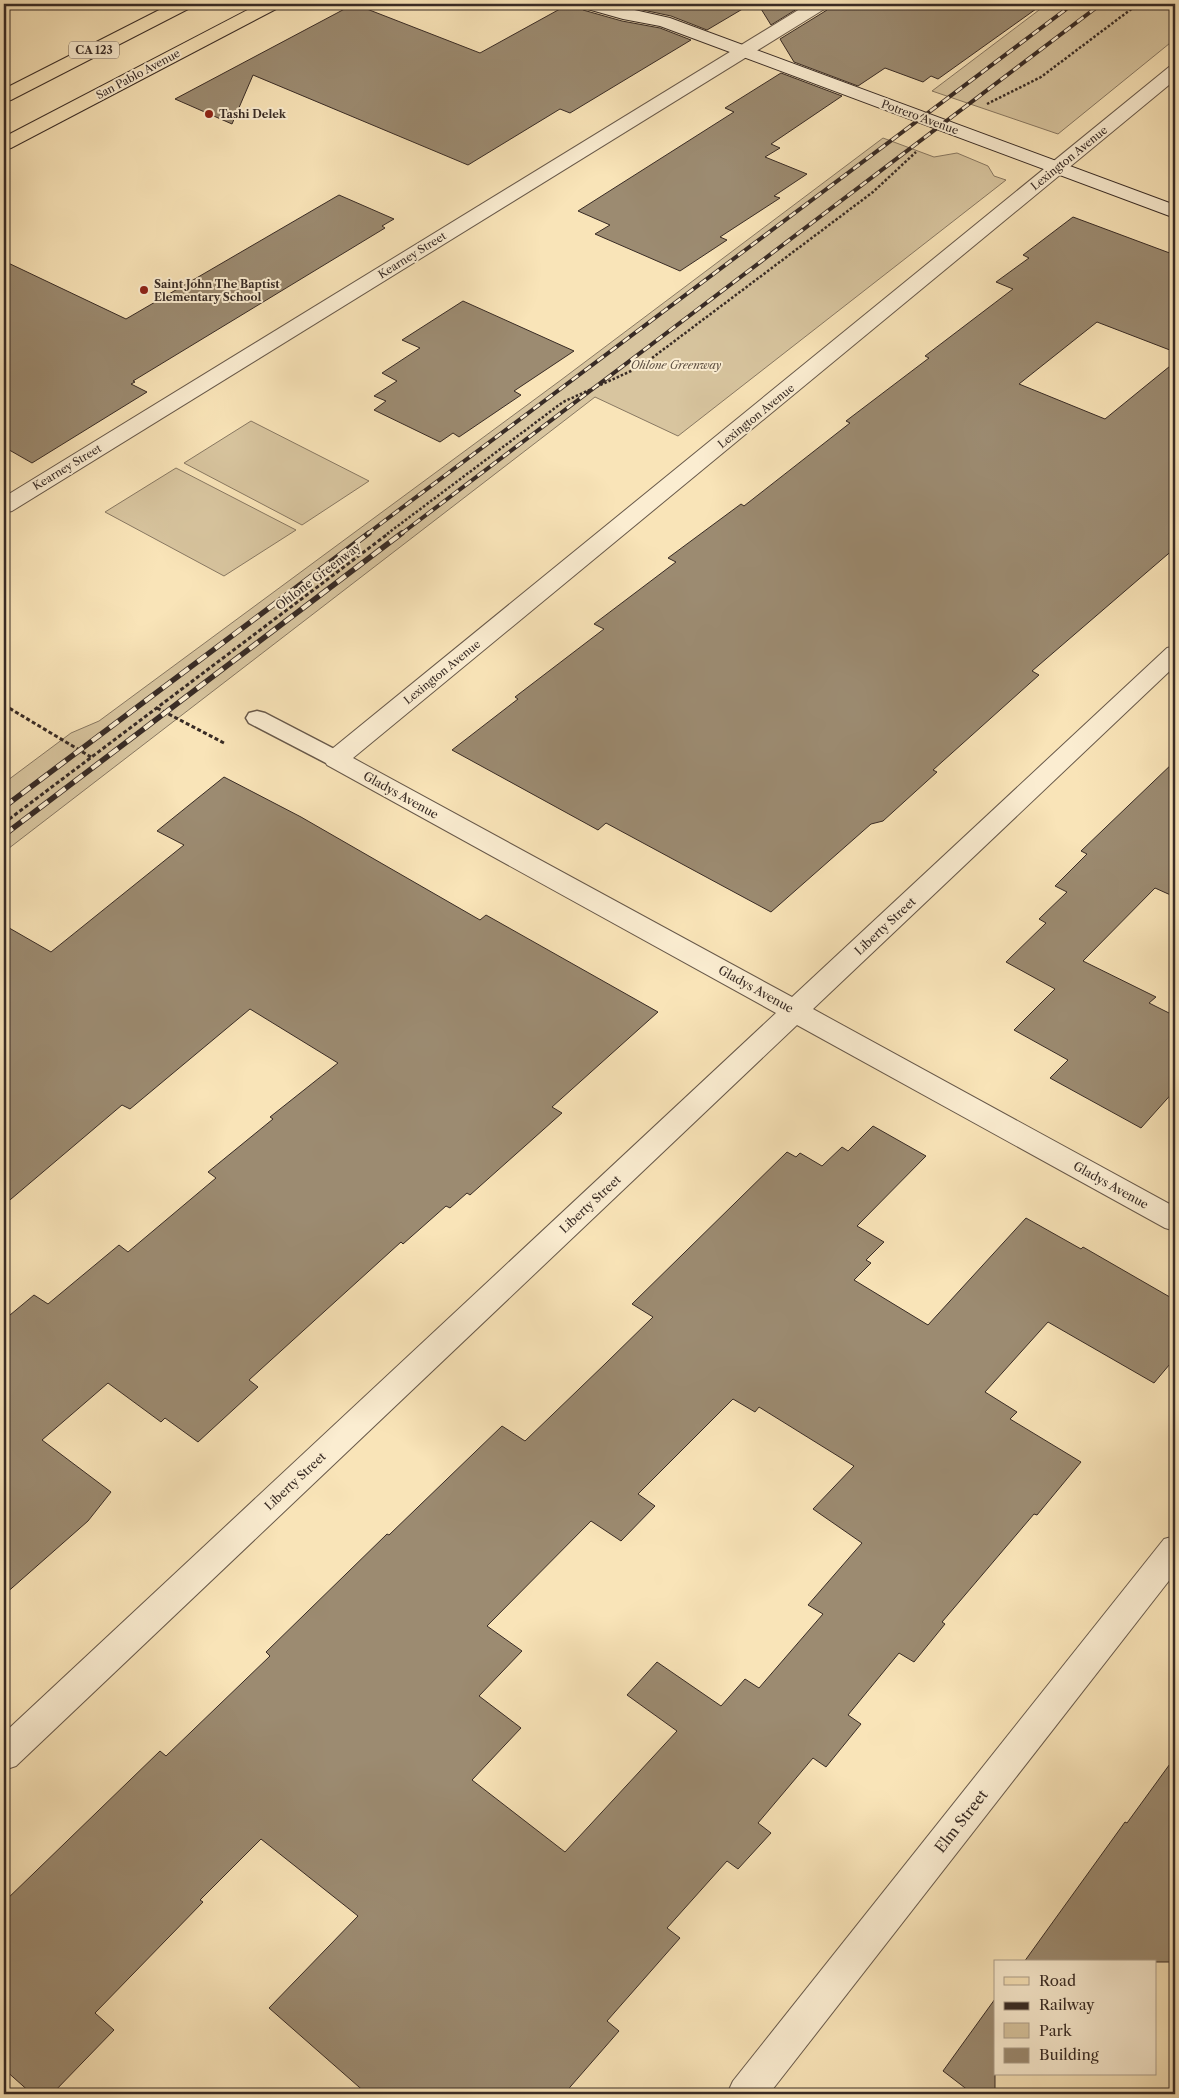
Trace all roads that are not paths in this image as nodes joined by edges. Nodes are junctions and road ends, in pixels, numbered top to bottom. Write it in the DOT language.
graph roads {
  1 [pos="184,4"];
  2 [pos="272,4"];
  3 [pos="590,4"];
  4 [pos="636,4"];
  5 [pos="820,4"];
  6 [pos="664,22"];
  7 [pos="743,50"];
  8 [pos="1175,71"];
  9 [pos="4,96"];
  10 [pos="4,144"];
  11 [pos="1057,168"];
  12 [pos="1175,212"];
  13 [pos="4,506"];
  14 [pos="1175,653"];
  15 [pos="257,718"];
  16 [pos="336,759"];
  17 [pos="795,1011"];
  18 [pos="1175,1220"];
  19 [pos="1175,1549"];
  20 [pos="4,1755"];
  21 [pos="746,2094"];
  1 -- 9 [label="main road, CA 123"];
  2 -- 10 [label="main road, San Pablo Avenue"];
  3 -- 6 [label="street, Potrero Avenue"];
  4 -- 6 [label="street, Potrero Avenue"];
  5 -- 7 [label="street, Kearney Street"];
  6 -- 7 [label="street, Potrero Avenue"];
  7 -- 11 [label="street, Potrero Avenue"];
  7 -- 13 [label="street, Kearney Street"];
  8 -- 11 [label="street, Lexington Avenue"];
  11 -- 12 [label="street, Potrero Avenue"];
  11 -- 16 [label="street, Lexington Avenue"];
  14 -- 17 [label="street, Liberty Street"];
  15 -- 16 [label="lane"];
  16 -- 17 [label="street, Gladys Avenue"];
  17 -- 18 [label="street, Gladys Avenue"];
  17 -- 20 [label="street, Liberty Street"];
  19 -- 21 [label="street, Elm Street"];
}
